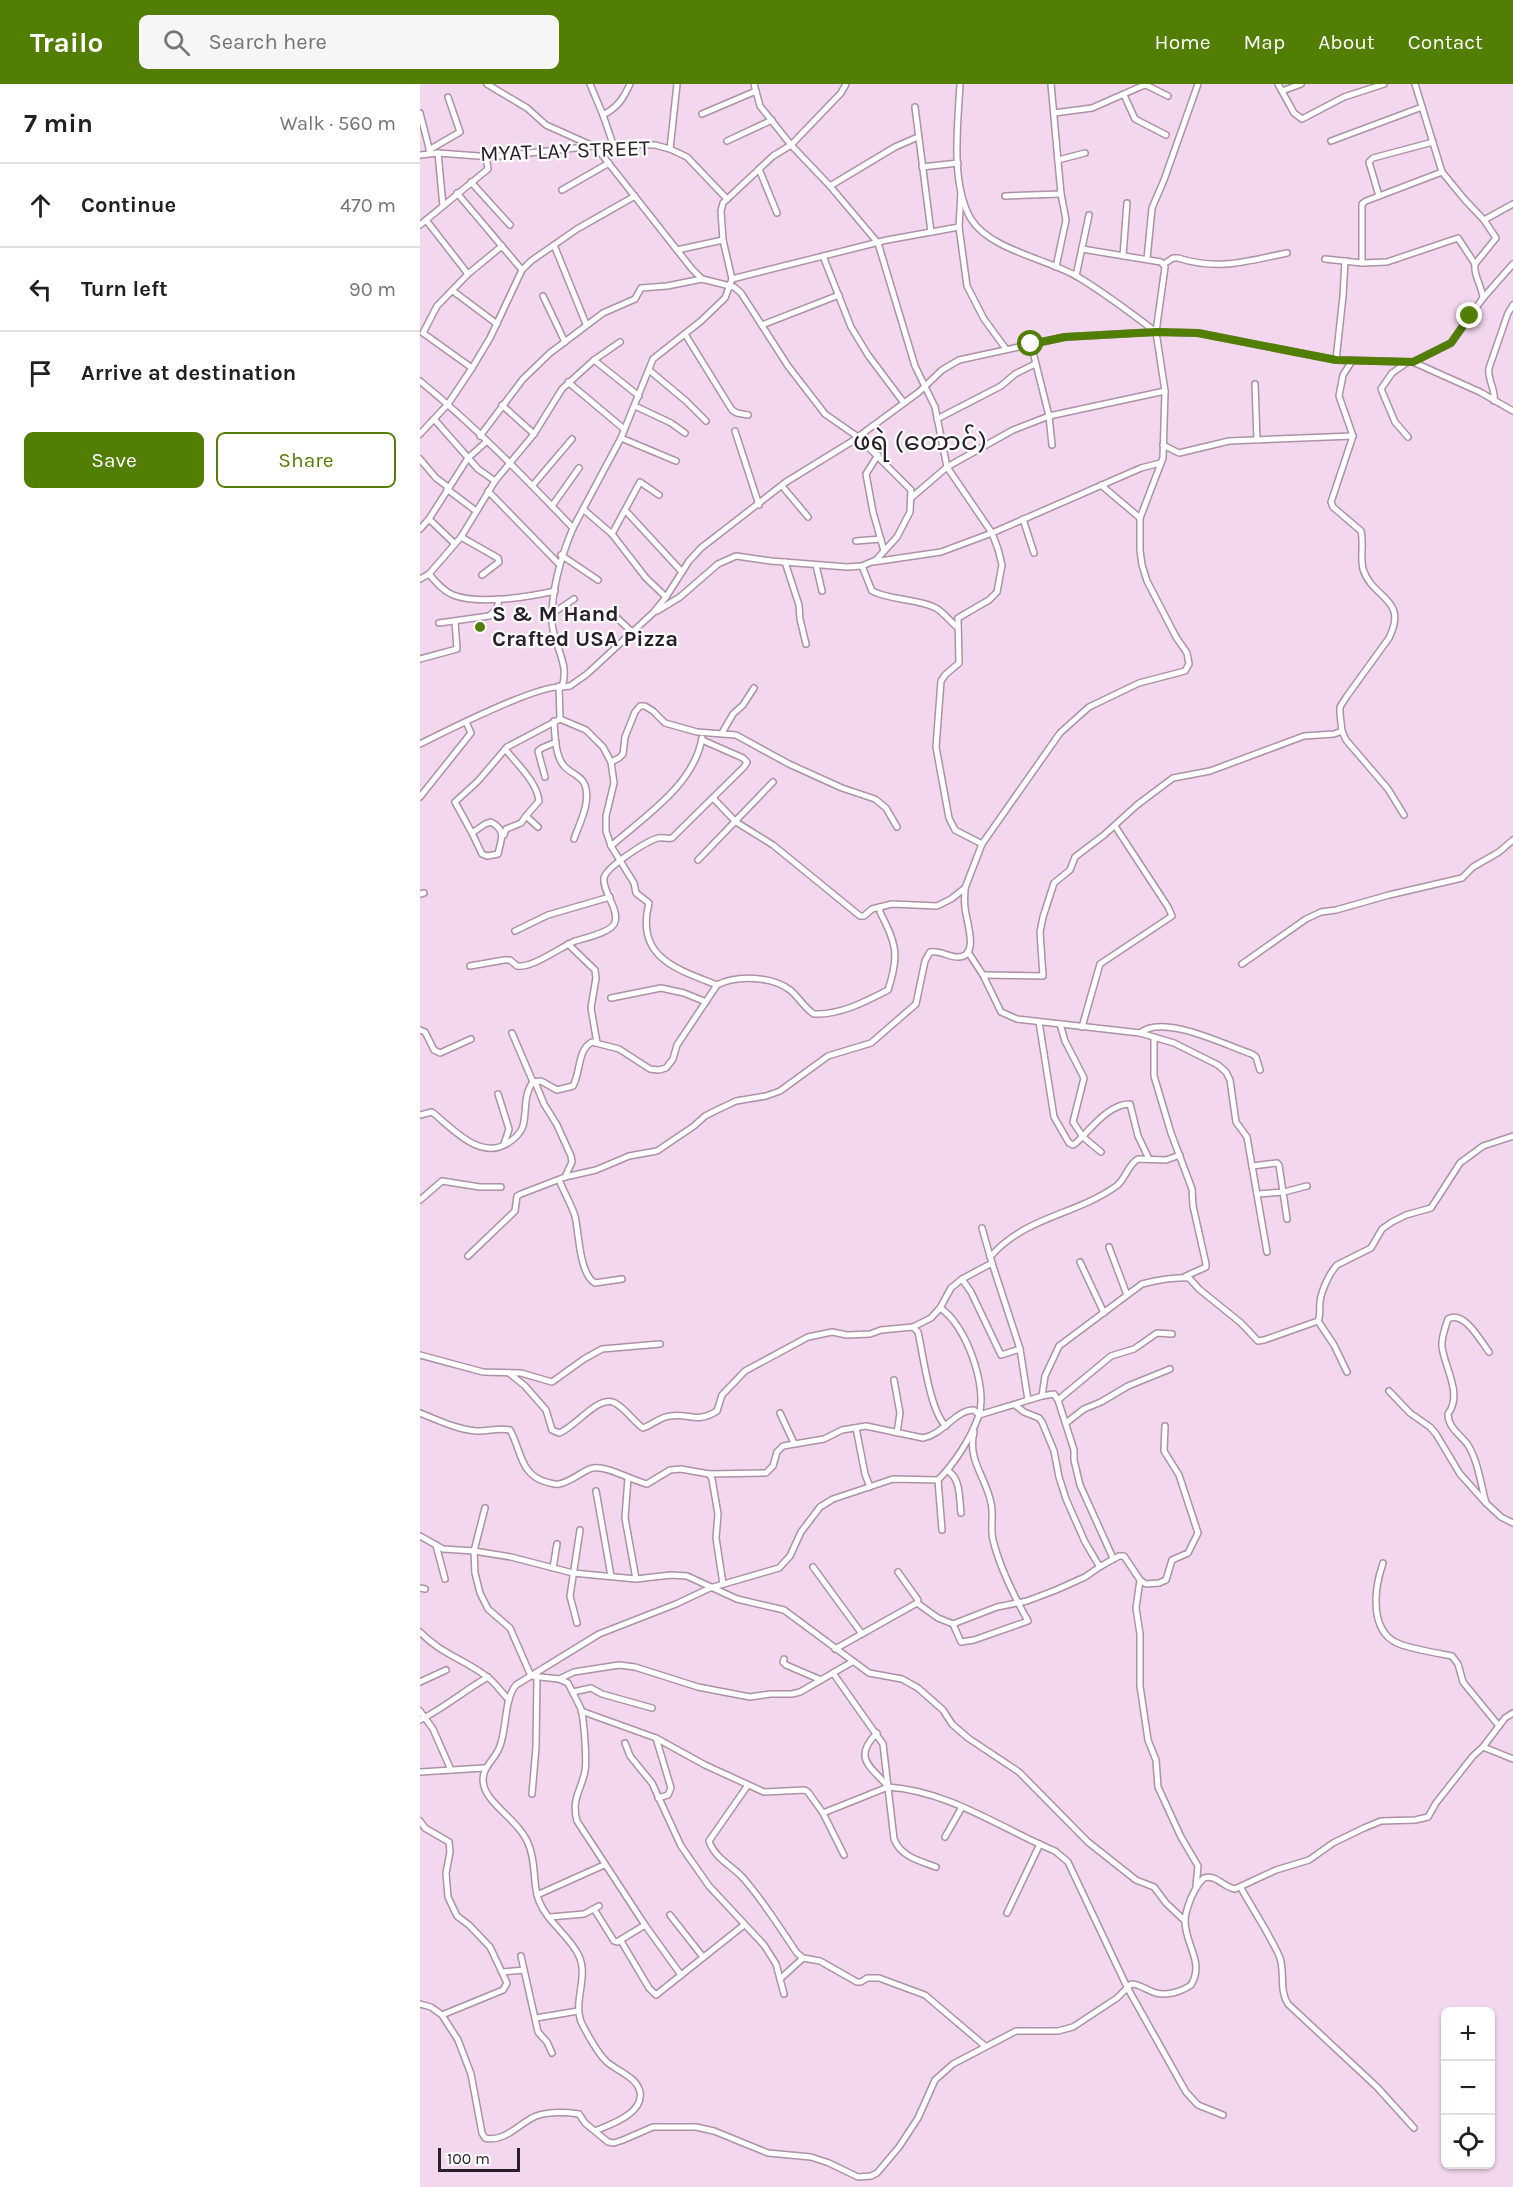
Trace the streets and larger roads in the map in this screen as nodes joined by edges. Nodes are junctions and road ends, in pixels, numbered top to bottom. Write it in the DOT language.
graph roads {
  1 [pos="487,84"];
  2 [pos="590,84"];
  3 [pos="630,84"];
  4 [pos="677,84"];
  5 [pos="754,84"];
  6 [pos="846,84"];
  7 [pos="960,84"];
  8 [pos="1051,84"];
  9 [pos="1198,84"];
  10 [pos="1278,84"];
  11 [pos="1301,84"];
  12 [pos="1384,84"];
  13 [pos="1415,84"];
  14 [pos="756,91"];
  15 [pos="1282,92"];
  16 [pos="1124,95"];
  17 [pos="1168,96"];
  18 [pos="448,97"];
  19 [pos="915,107"];
  20 [pos="1422,107"];
  21 [pos="420,113"];
  22 [pos="1054,113"];
  23 [pos="702,114"];
  24 [pos="603,115"];
  25 [pos="772,120"];
  26 [pos="1166,135"];
  27 [pos="918,137"];
  28 [pos="727,141"];
  29 [pos="1331,141"];
  30 [pos="1433,142"];
  31 [pos="613,144"];
  32 [pos="791,145"];
  33 [pos="593,146"];
  34 [pos="670,149"];
  35 [pos="430,152"];
  36 [pos="438,153"];
  37 [pos="1085,153"];
  38 [pos="420,155"];
  39 [pos="486,156"];
  40 [pos="1058,160"];
  41 [pos="609,163"];
  42 [pos="958,163"];
  43 [pos="922,167"];
  44 [pos="759,169"];
  45 [pos="1442,172"];
  46 [pos="471,182"];
  47 [pos="830,186"];
  48 [pos="562,190"];
  49 [pos="962,190"];
  50 [pos="457,193"];
  51 [pos="1061,194"];
  52 [pos="636,196"];
  53 [pos="1005,196"];
  54 [pos="1378,196"];
  55 [pos="727,199"];
  56 [pos="1128,203"];
  57 [pos="1513,204"];
  58 [pos="442,206"];
  59 [pos="777,213"];
  60 [pos="1089,215"];
  61 [pos="426,220"];
  62 [pos="1484,220"];
  63 [pos="420,225"];
  64 [pos="510,225"];
  65 [pos="959,227"];
  66 [pos="931,232"];
  67 [pos="723,240"];
  68 [pos="878,243"];
  69 [pos="554,245"];
  70 [pos="502,246"];
  71 [pos="1082,249"];
  72 [pos="677,250"];
  73 [pos="1287,252"];
  74 [pos="823,256"];
  75 [pos="1123,256"];
  76 [pos="1148,259"];
  77 [pos="1325,259"];
  78 [pos="1345,261"];
  79 [pos="1362,263"];
  80 [pos="1164,264"];
  81 [pos="1475,264"];
  82 [pos="1513,264"];
  83 [pos="1056,267"];
  84 [pos="522,270"];
  85 [pos="468,274"];
  86 [pos="1076,276"];
  87 [pos="702,279"];
  88 [pos="732,279"];
  89 [pos="730,287"];
  90 [pos="453,291"];
  91 [pos="838,295"];
  92 [pos="543,296"];
  93 [pos="1483,298"];
  94 [pos="1513,305"];
  95 [pos="497,324"];
  96 [pos="586,324"];
  97 [pos="762,325"];
  98 [pos="1156,332"];
  99 [pos="421,334"];
  100 [pos="684,334"];
  101 [pos="565,342"];
  102 [pos="620,342"];
  103 [pos="1031,344"];
  104 [pos="1006,349"];
  105 [pos="594,360"];
  106 [pos="1336,360"];
  107 [pos="1352,361"];
  108 [pos="1411,362"];
  109 [pos="1035,364"];
  110 [pos="472,368"];
  111 [pos="649,370"];
  112 [pos="420,381"];
  113 [pos="568,382"];
  114 [pos="1255,384"];
  115 [pos="925,387"];
  116 [pos="1165,391"];
  117 [pos="639,396"];
  118 [pos="1494,401"];
  119 [pos="904,403"];
  120 [pos="448,404"];
  121 [pos="502,405"];
  122 [pos="635,406"];
  123 [pos="1513,411"];
  124 [pos="748,416"];
  125 [pos="1049,416"];
  126 [pos="434,419"];
  127 [pos="937,419"];
  128 [pos="706,421"];
  129 [pos="624,429"];
  130 [pos="735,431"];
  131 [pos="685,432"];
  132 [pos="420,434"];
  133 [pos="534,434"];
  134 [pos="480,436"];
  135 [pos="1353,436"];
  136 [pos="858,437"];
  137 [pos="1408,437"];
  138 [pos="621,438"];
  139 [pos="572,439"];
  140 [pos="1257,440"];
  141 [pos="486,442"];
  142 [pos="1052,445"];
  143 [pos="1163,445"];
  144 [pos="878,455"];
  145 [pos="468,458"];
  146 [pos="420,459"];
  147 [pos="676,461"];
  148 [pos="1160,463"];
  149 [pos="509,464"];
  150 [pos="947,467"];
  151 [pos="579,468"];
  152 [pos="495,481"];
  153 [pos="533,485"];
  154 [pos="1101,485"];
  155 [pos="782,486"];
  156 [pos="447,488"];
  157 [pos="488,491"];
  158 [pos="659,495"];
  159 [pos="910,498"];
  160 [pos="759,505"];
  161 [pos="552,506"];
  162 [pos="583,509"];
  163 [pos="625,510"];
  164 [pos="476,511"];
  165 [pos="808,517"];
  166 [pos="1140,518"];
  167 [pos="429,519"];
  168 [pos="1023,519"];
  169 [pos="573,528"];
  170 [pos="420,529"];
  171 [pos="992,533"];
  172 [pos="612,534"];
  173 [pos="460,537"];
  174 [pos="881,539"];
  175 [pos="856,541"];
  176 [pos="455,544"];
  177 [pos="884,551"];
  178 [pos="1034,553"];
  179 [pos="561,555"];
  180 [pos="785,562"];
  181 [pos="868,563"];
  182 [pos="559,564"];
  183 [pos="816,565"];
  184 [pos="861,566"];
  185 [pos="682,572"];
  186 [pos="429,574"];
  187 [pos="482,575"];
  188 [pos="420,579"];
  189 [pos="598,580"];
  190 [pos="555,591"];
  191 [pos="822,591"];
  192 [pos="666,597"];
  193 [pos="499,599"];
  194 [pos="574,599"];
  195 [pos="553,613"];
  196 [pos="653,613"];
  197 [pos="615,616"];
  198 [pos="455,621"];
  199 [pos="439,623"];
  200 [pos="957,627"];
  201 [pos="632,632"];
  202 [pos="806,644"];
  203 [pos="420,659"];
  204 [pos="561,686"];
  205 [pos="754,688"];
  206 [pos="557,720"];
  207 [pos="466,722"];
  208 [pos="1342,731"];
  209 [pos="722,733"];
  210 [pos="702,736"];
  211 [pos="556,742"];
  212 [pos="420,744"];
  213 [pos="505,750"];
  214 [pos="611,762"];
  215 [pos="545,777"];
  216 [pos="774,782"];
  217 [pos="420,797"];
  218 [pos="713,798"];
  219 [pos="1404,815"];
  220 [pos="526,816"];
  221 [pos="736,822"];
  222 [pos="1115,826"];
  223 [pos="538,827"];
  224 [pos="897,827"];
  225 [pos="471,833"];
  226 [pos="574,839"];
  227 [pos="1513,840"];
  228 [pos="982,844"];
  229 [pos="611,846"];
  230 [pos="502,851"];
  231 [pos="620,859"];
  232 [pos="698,860"];
  233 [pos="965,888"];
  234 [pos="610,897"];
  235 [pos="880,907"];
  236 [pos="515,931"];
  237 [pos="568,944"];
  238 [pos="968,952"];
  239 [pos="1242,964"];
  240 [pos="470,966"];
  241 [pos="983,975"];
  242 [pos="717,985"];
  243 [pos="611,998"];
  244 [pos="706,1002"];
  245 [pos="1040,1022"];
  246 [pos="1060,1024"];
  247 [pos="1082,1027"];
  248 [pos="420,1030"];
  249 [pos="512,1033"];
  250 [pos="1140,1033"];
  251 [pos="1154,1037"];
  252 [pos="471,1039"];
  253 [pos="597,1043"];
  254 [pos="1260,1070"];
  255 [pos="534,1082"];
  256 [pos="498,1094"];
  257 [pos="420,1115"];
  258 [pos="1513,1136"];
  259 [pos="1083,1137"];
  260 [pos="504,1145"];
  261 [pos="1101,1152"];
  262 [pos="1180,1155"];
  263 [pos="1149,1159"];
  264 [pos="1252,1166"];
  265 [pos="566,1177"];
  266 [pos="559,1180"];
  267 [pos="1307,1186"];
  268 [pos="501,1187"];
  269 [pos="1284,1192"];
  270 [pos="1257,1194"];
  271 [pos="420,1200"];
  272 [pos="1287,1219"];
  273 [pos="982,1228"];
  274 [pos="1109,1246"];
  275 [pos="1267,1252"];
  276 [pos="468,1256"];
  277 [pos="991,1260"];
  278 [pos="1080,1262"];
  279 [pos="1185,1277"];
  280 [pos="622,1279"];
  281 [pos="962,1279"];
  282 [pos="1127,1295"];
  283 [pos="940,1308"];
  284 [pos="1104,1312"];
  285 [pos="1318,1321"];
  286 [pos="914,1328"];
  287 [pos="1172,1334"];
  288 [pos="660,1344"];
  289 [pos="1020,1349"];
  290 [pos="1489,1352"];
  291 [pos="420,1355"];
  292 [pos="1170,1369"];
  293 [pos="1347,1372"];
  294 [pos="509,1373"];
  295 [pos="894,1380"];
  296 [pos="1389,1390"];
  297 [pos="1042,1396"];
  298 [pos="1029,1400"];
  299 [pos="1058,1400"];
  300 [pos="1015,1405"];
  301 [pos="420,1413"];
  302 [pos="780,1413"];
  303 [pos="979,1415"];
  304 [pos="1066,1423"];
  305 [pos="976,1425"];
  306 [pos="946,1426"];
  307 [pos="1165,1426"];
  308 [pos="856,1428"];
  309 [pos="897,1433"];
  310 [pos="794,1443"];
  311 [pos="948,1471"];
  312 [pos="710,1474"];
  313 [pos="628,1478"];
  314 [pos="938,1480"];
  315 [pos="870,1487"];
  316 [pos="597,1491"];
  317 [pos="1486,1503"];
  318 [pos="485,1508"];
  319 [pos="961,1513"];
  320 [pos="1513,1522"];
  321 [pos="580,1530"];
  322 [pos="942,1530"];
  323 [pos="420,1536"];
  324 [pos="557,1544"];
  325 [pos="436,1545"];
  326 [pos="474,1551"];
  327 [pos="1113,1558"];
  328 [pos="1383,1563"];
  329 [pos="1101,1566"];
  330 [pos="813,1567"];
  331 [pos="553,1568"];
  332 [pos="898,1572"];
  333 [pos="573,1573"];
  334 [pos="611,1576"];
  335 [pos="445,1579"];
  336 [pos="636,1579"];
  337 [pos="1140,1580"];
  338 [pos="723,1584"];
  339 [pos="710,1588"];
  340 [pos="917,1603"];
  341 [pos="1017,1603"];
  342 [pos="577,1623"];
  343 [pos="953,1624"];
  344 [pos="420,1632"];
  345 [pos="862,1634"];
  346 [pos="835,1649"];
  347 [pos="784,1659"];
  348 [pos="852,1662"];
  349 [pos="446,1670"];
  350 [pos="833,1673"];
  351 [pos="534,1676"];
  352 [pos="488,1677"];
  353 [pos="559,1679"];
  354 [pos="821,1680"];
  355 [pos="420,1682"];
  356 [pos="573,1692"];
  357 [pos="509,1700"];
  358 [pos="652,1708"];
  359 [pos="420,1711"];
  360 [pos="581,1711"];
  361 [pos="1513,1713"];
  362 [pos="422,1719"];
  363 [pos="1499,1726"];
  364 [pos="877,1733"];
  365 [pos="656,1738"];
  366 [pos="625,1743"];
  367 [pos="1483,1747"];
  368 [pos="1513,1759"];
  369 [pos="484,1768"];
  370 [pos="451,1770"];
  371 [pos="420,1772"];
  372 [pos="748,1785"];
  373 [pos="888,1787"];
  374 [pos="532,1794"];
  375 [pos="658,1798"];
  376 [pos="962,1806"];
  377 [pos="823,1813"];
  378 [pos="420,1821"];
  379 [pos="945,1837"];
  380 [pos="1040,1844"];
  381 [pos="844,1855"];
  382 [pos="604,1864"];
  383 [pos="936,1867"];
  384 [pos="1196,1887"];
  385 [pos="1241,1888"];
  386 [pos="537,1895"];
  387 [pos="1007,1913"];
  388 [pos="670,1915"];
  389 [pos="550,1917"];
  390 [pos="1185,1921"];
  391 [pos="645,1925"];
  392 [pos="744,1925"];
  393 [pos="621,1941"];
  394 [pos="521,1956"];
  395 [pos="703,1958"];
  396 [pos="803,1958"];
  397 [pos="524,1970"];
  398 [pos="503,1972"];
  399 [pos="681,1975"];
  400 [pos="780,1979"];
  401 [pos="1127,1987"];
  402 [pos="784,1994"];
  403 [pos="420,2004"];
  404 [pos="578,2011"];
  405 [pos="442,2015"];
  406 [pos="536,2018"];
  407 [pos="985,2046"];
  408 [pos="552,2053"];
  409 [pos="1223,2115"];
  410 [pos="1414,2128"];
  411 [pos="595,2131"];
  1 -- 33 [label="street"];
  2 -- 24 [label="street"];
  3 -- 24 [label="street"];
  4 -- 34 [label="street"];
  5 -- 14 [label="street"];
  6 -- 32 [label="street"];
  7 -- 42 [label="street"];
  8 -- 22 [label="street"];
  9 -- 76 [label="street"];
  10 -- 15 [label="street"];
  11 -- 15 [label="street"];
  12 -- 15 [label="street"];
  13 -- 20 [label="street"];
  14 -- 23 [label="street"];
  14 -- 25 [label="street"];
  16 -- 17 [label="street"];
  16 -- 22 [label="street"];
  16 -- 26 [label="street"];
  18 -- 35 [label="street"];
  19 -- 27 [label="street"];
  20 -- 29 [label="street"];
  20 -- 30 [label="street"];
  21 -- 35 [label="street"];
  22 -- 40 [label="street"];
  24 -- 31 [label="street"];
  25 -- 28 [label="street"];
  25 -- 32 [label="street"];
  27 -- 43 [label="street"];
  27 -- 47 [label="street"];
  30 -- 45 [label="street"];
  30 -- 54 [label="street"];
  31 -- 33 [label="street, MYAT LAY STREET"];
  31 -- 34 [label="street, MYAT LAY STREET"];
  32 -- 44 [label="street"];
  32 -- 47 [label="street"];
  33 -- 39 [label="street, MYAT LAY STREET"];
  33 -- 41 [label="street"];
  34 -- 55 [label="street, MYAT LAY STREET"];
  35 -- 36 [label="street, MYAT LAY STREET"];
  35 -- 38 [label="street, MYAT LAY STREET"];
  36 -- 39 [label="street, MYAT LAY STREET"];
  36 -- 58 [label="street"];
  37 -- 40 [label="street"];
  39 -- 46 [label="street"];
  40 -- 51 [label="street"];
  41 -- 48 [label="street"];
  41 -- 52 [label="street"];
  42 -- 43 [label="street"];
  42 -- 49 [label="street"];
  43 -- 66 [label="street"];
  44 -- 55 [label="street"];
  44 -- 59 [label="street"];
  45 -- 54 [label="street"];
  45 -- 62 [label="street"];
  46 -- 50 [label="street"];
  46 -- 64 [label="street"];
  47 -- 68 [label="street"];
  49 -- 65 [label="street"];
  49 -- 83 [label="street"];
  50 -- 58 [label="street"];
  50 -- 70 [label="street"];
  51 -- 53 [label="street"];
  51 -- 83 [label="street"];
  52 -- 69 [label="street"];
  52 -- 72 [label="street"];
  54 -- 79 [label="street"];
  55 -- 67 [label="street"];
  56 -- 75 [label="street"];
  57 -- 62 [label="street"];
  58 -- 61 [label="street"];
  60 -- 71 [label="street"];
  61 -- 63 [label="street"];
  61 -- 85 [label="street"];
  62 -- 81 [label="street"];
  65 -- 66 [label="street"];
  65 -- 104 [label="street"];
  66 -- 68 [label="street"];
  67 -- 72 [label="street"];
  67 -- 88 [label="street"];
  68 -- 74 [label="street"];
  68 -- 115 [label="street"];
  69 -- 84 [label="street"];
  69 -- 96 [label="street"];
  70 -- 84 [label="street"];
  70 -- 85 [label="street"];
  71 -- 75 [label="street"];
  71 -- 86 [label="street"];
  72 -- 87 [label="street"];
  73 -- 80 [label="street"];
  74 -- 88 [label="street"];
  74 -- 91 [label="street"];
  75 -- 76 [label="street"];
  76 -- 80 [label="street"];
  77 -- 78 [label="street"];
  78 -- 79 [label="street"];
  78 -- 106 [label="street"];
  79 -- 81 [label="street"];
  80 -- 98 [label="street"];
  81 -- 93 [label="street"];
  82 -- 93 [label="street"];
  83 -- 86 [label="street"];
  84 -- 95 [label="street"];
  85 -- 90 [label="street"];
  86 -- 98 [label="street"];
  87 -- 89 [label="street"];
  87 -- 96 [label="street"];
  88 -- 89 [label="street"];
  89 -- 97 [label="street"];
  89 -- 100 [label="street"];
  90 -- 95 [label="street"];
  90 -- 99 [label="street"];
  91 -- 97 [label="street"];
  91 -- 119 [label="street"];
  92 -- 101 [label="street"];
  93 -- 108 [label="street"];
  94 -- 118 [label="street"];
  95 -- 110 [label="street"];
  96 -- 101 [label="street"];
  97 -- 136 [label="street"];
  98 -- 103 [label="street"];
  98 -- 106 [label="street"];
  98 -- 116 [label="street"];
  99 -- 110 [label="street"];
  100 -- 111 [label="street"];
  100 -- 124 [label="street"];
  101 -- 121 [label="street"];
  102 -- 105 [label="street"];
  103 -- 104 [label="street"];
  103 -- 109 [label="street"];
  104 -- 115 [label="street"];
  105 -- 113 [label="street"];
  105 -- 117 [label="street"];
  106 -- 107 [label="street"];
  107 -- 108 [label="street"];
  107 -- 135 [label="street"];
  108 -- 118 [label="street"];
  108 -- 137 [label="street"];
  109 -- 125 [label="street"];
  109 -- 127 [label="street"];
  110 -- 120 [label="street"];
  111 -- 117 [label="street"];
  111 -- 128 [label="street"];
  112 -- 120 [label="street"];
  113 -- 129 [label="street"];
  113 -- 133 [label="street"];
  114 -- 140 [label="street"];
  115 -- 119 [label="street"];
  115 -- 127 [label="street"];
  116 -- 125 [label="street"];
  116 -- 143 [label="street"];
  117 -- 122 [label="street"];
  118 -- 123 [label="street"];
  119 -- 136 [label="street"];
  120 -- 126 [label="street"];
  120 -- 134 [label="street"];
  121 -- 133 [label="street"];
  121 -- 134 [label="street"];
  122 -- 129 [label="street"];
  122 -- 131 [label="street"];
  125 -- 142 [label="street"];
  125 -- 150 [label="street"];
  126 -- 132 [label="street"];
  126 -- 145 [label="street"];
  127 -- 150 [label="street"];
  129 -- 138 [label="street"];
  130 -- 160 [label="street"];
  133 -- 149 [label="street"];
  134 -- 141 [label="street"];
  135 -- 140 [label="street"];
  135 -- 208 [label="street"];
  136 -- 144 [label="street"];
  136 -- 155 [label="street"];
  138 -- 147 [label="street"];
  138 -- 162 [label="street"];
  139 -- 153 [label="street"];
  140 -- 143 [label="street"];
  141 -- 145 [label="street"];
  141 -- 149 [label="street"];
  143 -- 148 [label="street"];
  144 -- 159 [label="street"];
  144 -- 174 [label="street"];
  145 -- 152 [label="street"];
  145 -- 156 [label="street"];
  146 -- 156 [label="street"];
  148 -- 154 [label="street"];
  148 -- 166 [label="street"];
  149 -- 152 [label="street"];
  149 -- 153 [label="street"];
  150 -- 159 [label="street"];
  150 -- 171 [label="street"];
  151 -- 161 [label="street"];
  152 -- 157 [label="street"];
  153 -- 161 [label="street"];
  154 -- 166 [label="street"];
  154 -- 168 [label="street"];
  155 -- 160 [label="street"];
  155 -- 165 [label="street"];
  156 -- 164 [label="street"];
  156 -- 167 [label="street"];
  157 -- 164 [label="street"];
  157 -- 182 [label="street"];
  158 -- 163 [label="street"];
  159 -- 177 [label="street"];
  160 -- 185 [label="street"];
  161 -- 169 [label="street"];
  162 -- 169 [label="street"];
  162 -- 172 [label="street"];
  163 -- 172 [label="street"];
  163 -- 185 [label="street"];
  164 -- 173 [label="street"];
  166 -- 228 [label="street"];
  167 -- 170 [label="street"];
  167 -- 176 [label="street"];
  168 -- 171 [label="street"];
  168 -- 178 [label="street"];
  169 -- 179 [label="street"];
  171 -- 181 [label="street"];
  171 -- 200 [label="street"];
  172 -- 192 [label="street"];
  173 -- 176 [label="street"];
  173 -- 187 [label="street"];
  174 -- 175 [label="street"];
  174 -- 177 [label="street"];
  176 -- 186 [label="street"];
  177 -- 181 [label="street"];
  179 -- 182 [label="street"];
  179 -- 189 [label="street"];
  180 -- 183 [label="street"];
  180 -- 196 [label="street"];
  180 -- 202 [label="street"];
  181 -- 184 [label="street"];
  182 -- 190 [label="street"];
  183 -- 184 [label="street"];
  183 -- 191 [label="street"];
  184 -- 200 [label="street"];
  185 -- 192 [label="street"];
  186 -- 188 [label="street"];
  186 -- 193 [label="street"];
  190 -- 193 [label="street"];
  190 -- 195 [label="street"];
  192 -- 196 [label="street"];
  193 -- 198 [label="street"];
  194 -- 195 [label="street"];
  195 -- 204 [label="street"];
  196 -- 201 [label="street"];
  197 -- 201 [label="street"];
  198 -- 199 [label="street"];
  198 -- 203 [label="street"];
  200 -- 228 [label="street"];
  201 -- 204 [label="street"];
  204 -- 206 [label="street"];
  204 -- 207 [label="street"];
  205 -- 209 [label="street"];
  206 -- 211 [label="street"];
  206 -- 213 [label="street"];
  206 -- 214 [label="street"];
  207 -- 212 [label="street"];
  207 -- 217 [label="street"];
  208 -- 219 [label="street"];
  208 -- 222 [label="street"];
  209 -- 210 [label="street"];
  209 -- 224 [label="street"];
  210 -- 214 [label="street"];
  210 -- 218 [label="street"];
  210 -- 229 [label="street"];
  211 -- 215 [label="street"];
  211 -- 226 [label="street"];
  213 -- 220 [label="street"];
  213 -- 225 [label="street"];
  214 -- 229 [label="street"];
  216 -- 221 [label="street"];
  218 -- 221 [label="street"];
  218 -- 231 [label="street"];
  220 -- 223 [label="street"];
  220 -- 230 [label="street"];
  221 -- 232 [label="street"];
  221 -- 235 [label="street"];
  222 -- 241 [label="street"];
  222 -- 247 [label="street"];
  225 -- 225 [label="street"];
  227 -- 239 [label="street"];
  228 -- 233 [label="street"];
  229 -- 231 [label="street"];
  231 -- 234 [label="street"];
  231 -- 242 [label="street"];
  233 -- 235 [label="street"];
  233 -- 238 [label="street"];
  234 -- 236 [label="street"];
  234 -- 237 [label="street"];
  235 -- 242 [label="street"];
  237 -- 240 [label="street"];
  237 -- 253 [label="street"];
  238 -- 241 [label="street"];
  238 -- 265 [label="street"];
  241 -- 245 [label="street"];
  242 -- 244 [label="street"];
  243 -- 244 [label="street"];
  244 -- 253 [label="street"];
  245 -- 246 [label="street"];
  245 -- 259 [label="street"];
  246 -- 247 [label="street"];
  246 -- 259 [label="street"];
  247 -- 250 [label="street"];
  248 -- 252 [label="street"];
  249 -- 255 [label="street"];
  250 -- 251 [label="street"];
  250 -- 254 [label="street"];
  251 -- 262 [label="street"];
  251 -- 264 [label="street"];
  253 -- 255 [label="street"];
  255 -- 260 [label="street"];
  255 -- 265 [label="street"];
  256 -- 260 [label="street"];
  257 -- 260 [label="street"];
  258 -- 285 [label="street"];
  259 -- 261 [label="street"];
  259 -- 263 [label="street"];
  262 -- 263 [label="street"];
  262 -- 279 [label="street"];
  263 -- 277 [label="street"];
  264 -- 269 [label="street"];
  264 -- 270 [label="street"];
  265 -- 266 [label="street"];
  266 -- 276 [label="street"];
  266 -- 280 [label="street"];
  267 -- 269 [label="street"];
  268 -- 271 [label="street"];
  269 -- 270 [label="street"];
  269 -- 272 [label="street"];
  270 -- 275 [label="street"];
  273 -- 277 [label="street"];
  274 -- 282 [label="street"];
  277 -- 281 [label="street"];
  277 -- 289 [label="street"];
  278 -- 284 [label="street"];
  279 -- 282 [label="street"];
  279 -- 285 [label="street"];
  281 -- 283 [label="street"];
  281 -- 289 [label="street"];
  282 -- 284 [label="street"];
  283 -- 286 [label="street"];
  283 -- 303 [label="street"];
  284 -- 297 [label="street"];
  285 -- 293 [label="street"];
  286 -- 294 [label="street"];
  286 -- 306 [label="street"];
  287 -- 299 [label="street"];
  288 -- 294 [label="street"];
  289 -- 298 [label="street"];
  290 -- 317 [label="street"];
  291 -- 294 [label="street"];
  292 -- 304 [label="street"];
  295 -- 309 [label="street"];
  296 -- 317 [label="street"];
  297 -- 298 [label="street"];
  297 -- 299 [label="street"];
  298 -- 300 [label="street"];
  299 -- 304 [label="street"];
  300 -- 303 [label="street"];
  300 -- 329 [label="street"];
  301 -- 313 [label="street"];
  302 -- 310 [label="street"];
  303 -- 305 [label="street"];
  303 -- 306 [label="street"];
  304 -- 327 [label="street"];
  305 -- 311 [label="street"];
  305 -- 341 [label="street"];
  306 -- 309 [label="street"];
  307 -- 337 [label="street"];
  308 -- 309 [label="street"];
  308 -- 310 [label="street"];
  308 -- 315 [label="street"];
  310 -- 312 [label="street"];
  311 -- 314 [label="street"];
  311 -- 319 [label="street"];
  312 -- 313 [label="street"];
  312 -- 338 [label="street"];
  313 -- 336 [label="street"];
  314 -- 315 [label="street"];
  314 -- 322 [label="street"];
  315 -- 338 [label="street"];
  316 -- 334 [label="street"];
  317 -- 320 [label="street"];
  318 -- 326 [label="street"];
  321 -- 333 [label="street"];
  323 -- 325 [label="street"];
  324 -- 331 [label="street"];
  325 -- 326 [label="street"];
  325 -- 335 [label="street"];
  326 -- 331 [label="street"];
  326 -- 351 [label="street"];
  327 -- 329 [label="street"];
  327 -- 337 [label="street"];
  328 -- 363 [label="street"];
  329 -- 341 [label="street"];
  330 -- 345 [label="street"];
  331 -- 333 [label="street"];
  332 -- 340 [label="street"];
  333 -- 334 [label="street"];
  333 -- 342 [label="street"];
  334 -- 336 [label="street"];
  336 -- 339 [label="street"];
  337 -- 384 [label="street"];
  338 -- 339 [label="street"];
  339 -- 346 [label="street"];
  339 -- 351 [label="street"];
  340 -- 343 [label="street"];
  340 -- 345 [label="street"];
  341 -- 343 [label="street"];
  341 -- 343 [label="street"];
  344 -- 352 [label="street"];
  345 -- 346 [label="street"];
  346 -- 348 [label="street"];
  347 -- 354 [label="street"];
  348 -- 350 [label="street"];
  348 -- 390 [label="street"];
  349 -- 355 [label="street"];
  350 -- 354 [label="street"];
  350 -- 364 [label="street"];
  351 -- 353 [label="street"];
  351 -- 357 [label="street"];
  351 -- 374 [label="street"];
  352 -- 357 [label="street"];
  352 -- 362 [label="street"];
  353 -- 354 [label="street"];
  353 -- 356 [label="street"];
  356 -- 358 [label="street"];
  356 -- 360 [label="street"];
  357 -- 369 [label="street"];
  359 -- 362 [label="street"];
  360 -- 365 [label="street"];
  360 -- 382 [label="street"];
  361 -- 363 [label="street"];
  362 -- 370 [label="street"];
  363 -- 367 [label="street"];
  364 -- 373 [label="street"];
  364 -- 373 [label="street"];
  365 -- 372 [label="street"];
  365 -- 375 [label="street"];
  366 -- 375 [label="street"];
  367 -- 368 [label="street"];
  367 -- 385 [label="street"];
  369 -- 370 [label="street"];
  369 -- 386 [label="street"];
  370 -- 371 [label="street"];
  372 -- 377 [label="street"];
  372 -- 396 [label="street"];
  373 -- 376 [label="street"];
  373 -- 377 [label="street"];
  373 -- 383 [label="street"];
  375 -- 392 [label="street"];
  376 -- 379 [label="street"];
  376 -- 380 [label="street"];
  377 -- 381 [label="street"];
  378 -- 398 [label="street"];
  380 -- 387 [label="street"];
  380 -- 401 [label="street"];
  382 -- 386 [label="street"];
  382 -- 391 [label="street"];
  384 -- 385 [label="street"];
  384 -- 390 [label="street"];
  385 -- 410 [label="street"];
  386 -- 389 [label="street"];
  388 -- 395 [label="street"];
  389 -- 393 [label="street"];
  389 -- 404 [label="street"];
  390 -- 401 [label="street"];
  391 -- 393 [label="street"];
  391 -- 399 [label="street"];
  392 -- 395 [label="street"];
  392 -- 400 [label="street"];
  393 -- 399 [label="street"];
  394 -- 397 [label="street"];
  395 -- 399 [label="street"];
  396 -- 400 [label="street"];
  396 -- 407 [label="street"];
  397 -- 398 [label="street"];
  397 -- 406 [label="street"];
  398 -- 405 [label="street"];
  400 -- 402 [label="street"];
  401 -- 407 [label="street"];
  401 -- 409 [label="street"];
  403 -- 405 [label="street"];
  404 -- 406 [label="street"];
  404 -- 411 [label="street"];
  405 -- 411 [label="street"];
  406 -- 408 [label="street"];
  407 -- 411 [label="street"];
}
